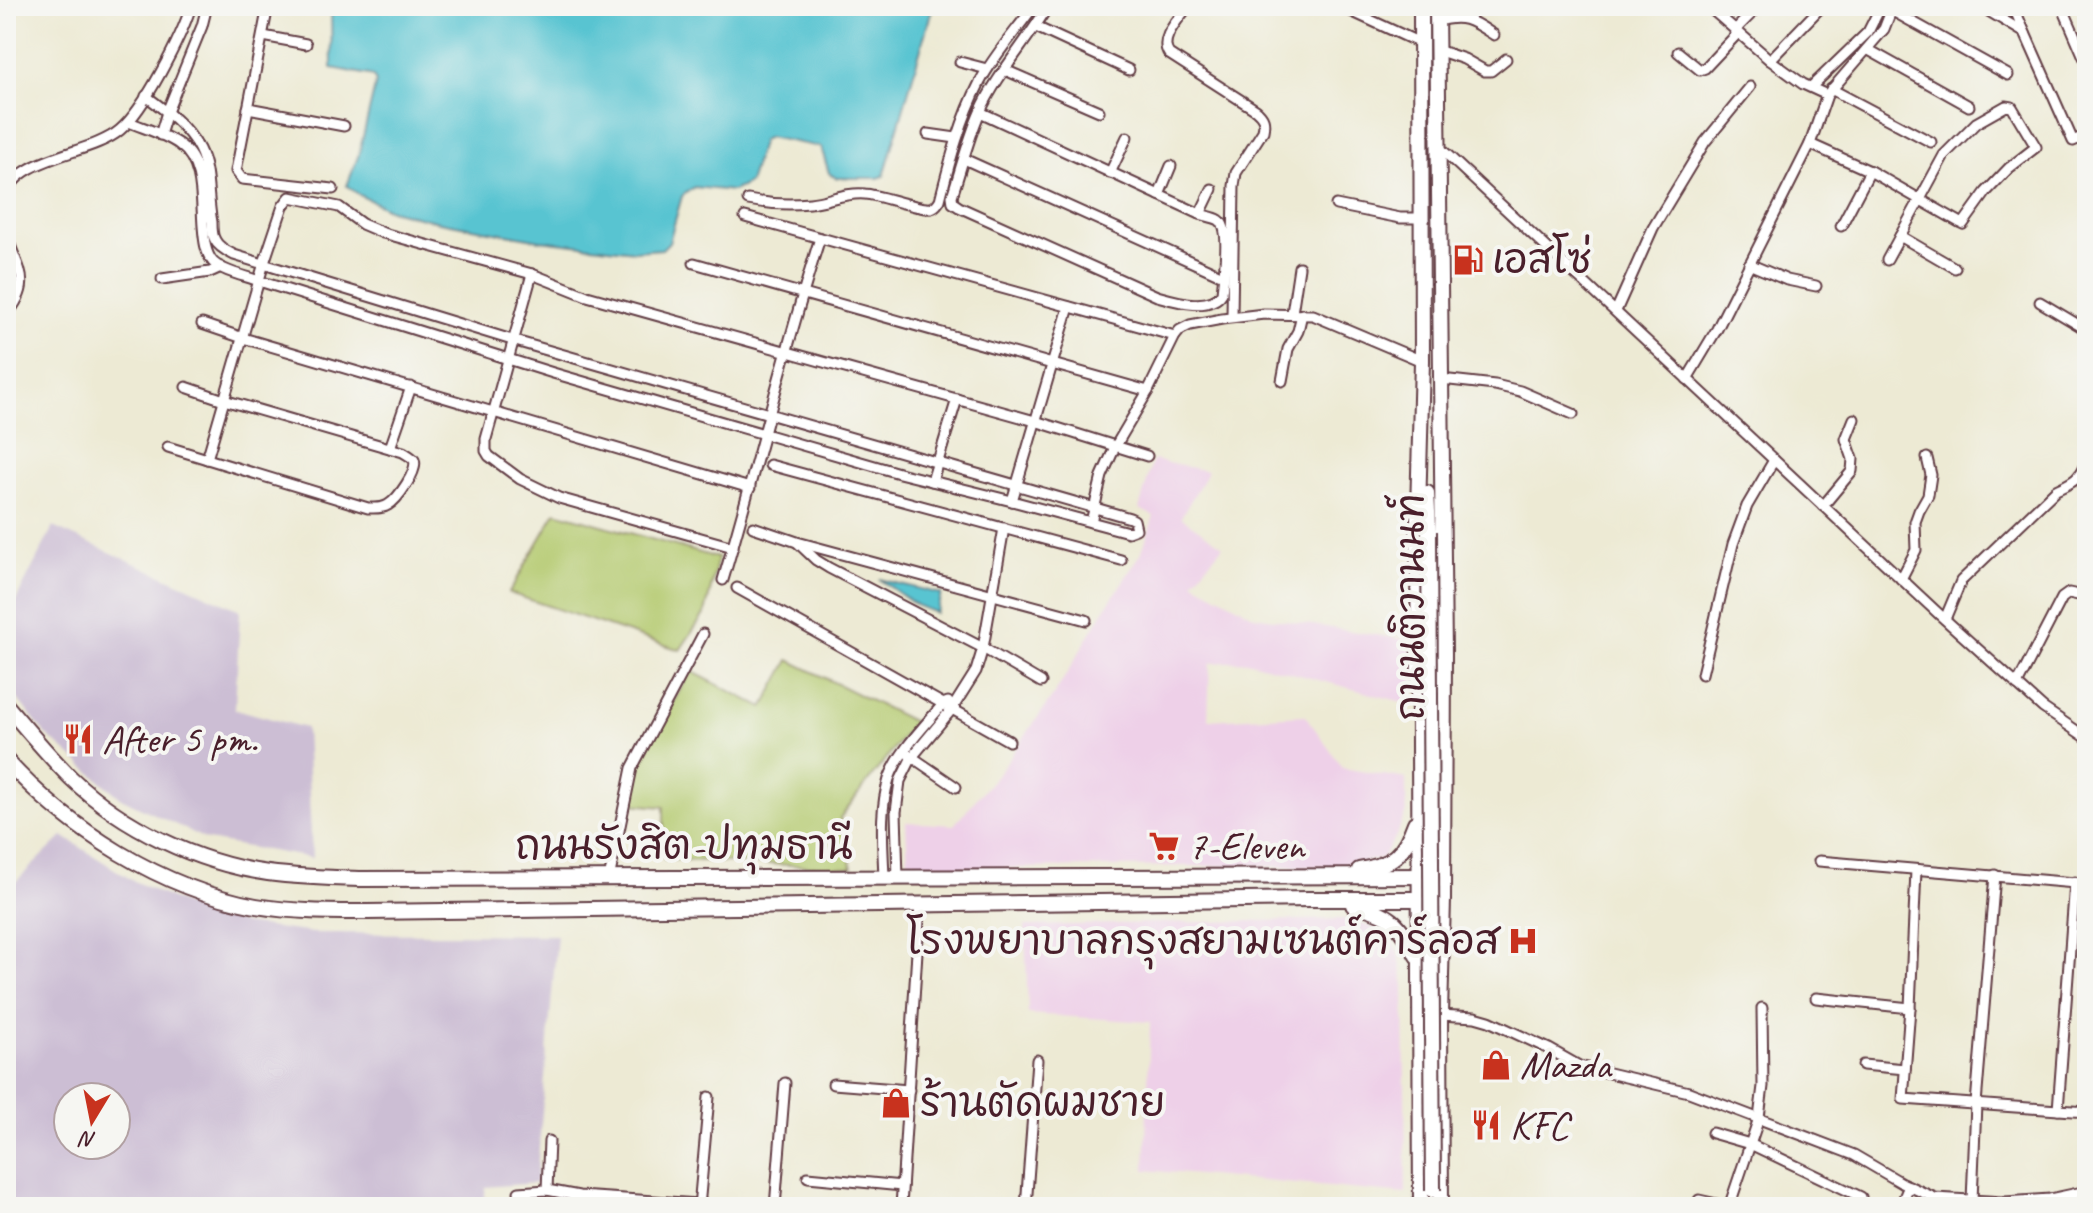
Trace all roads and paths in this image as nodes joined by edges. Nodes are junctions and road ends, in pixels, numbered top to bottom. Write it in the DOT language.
graph roads {
  1 [pos="191,6"];
  2 [pos="207,6"];
  3 [pos="268,6"];
  4 [pos="1034,6"];
  5 [pos="1048,6"];
  6 [pos="1188,6"];
  7 [pos="1340,6"];
  8 [pos="1421,6"];
  9 [pos="1708,6"];
  10 [pos="1759,6"];
  11 [pos="1822,6"];
  12 [pos="1980,6"];
  13 [pos="2013,6"];
  14 [pos="2062,6"];
  15 [pos="1888,7"];
  16 [pos="1437,14"];
  17 [pos="1036,27"];
  18 [pos="1737,32"];
  19 [pos="2025,33"];
  20 [pos="1494,35"];
  21 [pos="263,36"];
  22 [pos="1420,43"];
  23 [pos="306,44"];
  24 [pos="1867,49"];
  25 [pos="1437,50"];
  26 [pos="1678,52"];
  27 [pos="1506,59"];
  28 [pos="1770,60"];
  29 [pos="960,62"];
  30 [pos="2087,64"];
  31 [pos="987,69"];
  32 [pos="1005,70"];
  33 [pos="1129,70"];
  34 [pos="2008,75"];
  35 [pos="1750,87"];
  36 [pos="1811,87"];
  37 [pos="1829,92"];
  38 [pos="146,96"];
  39 [pos="1969,106"];
  40 [pos="248,108"];
  41 [pos="1099,111"];
  42 [pos="167,112"];
  43 [pos="980,112"];
  44 [pos="129,122"];
  45 [pos="344,126"];
  46 [pos="928,134"];
  47 [pos="160,135"];
  48 [pos="2087,135"];
  49 [pos="1127,137"];
  50 [pos="956,138"];
  51 [pos="1931,142"];
  52 [pos="1810,144"];
  53 [pos="1439,147"];
  54 [pos="964,159"];
  55 [pos="1171,166"];
  56 [pos="1870,171"];
  57 [pos="1110,173"];
  58 [pos="333,189"];
  59 [pos="1212,189"];
  60 [pos="1159,195"];
  61 [pos="6,196"];
  62 [pos="1920,199"];
  63 [pos="748,200"];
  64 [pos="1336,205"];
  65 [pos="1200,214"];
  66 [pos="745,217"];
  67 [pos="1421,218"];
  68 [pos="1841,226"];
  69 [pos="6,234"];
  70 [pos="1900,236"];
  71 [pos="820,238"];
  72 [pos="1887,260"];
  73 [pos="264,263"];
  74 [pos="694,263"];
  75 [pos="1749,264"];
  76 [pos="221,267"];
  77 [pos="1299,267"];
  78 [pos="1955,268"];
  79 [pos="532,274"];
  80 [pos="1223,276"];
  81 [pos="162,279"];
  82 [pos="259,281"];
  83 [pos="1816,286"];
  84 [pos="802,295"];
  85 [pos="2040,302"];
  86 [pos="1069,307"];
  87 [pos="1616,311"];
  88 [pos="1297,314"];
  89 [pos="6,315"];
  90 [pos="1232,317"];
  91 [pos="202,324"];
  92 [pos="2087,330"];
  93 [pos="1175,336"];
  94 [pos="243,338"];
  95 [pos="512,340"];
  96 [pos="787,352"];
  97 [pos="507,359"];
  98 [pos="1422,361"];
  99 [pos="1052,365"];
  100 [pos="1441,379"];
  101 [pos="1687,379"];
  102 [pos="1282,381"];
  103 [pos="186,387"];
  104 [pos="411,387"];
  105 [pos="682,389"];
  106 [pos="1148,391"];
  107 [pos="957,399"];
  108 [pos="224,400"];
  109 [pos="675,408"];
  110 [pos="492,411"];
  111 [pos="771,414"];
  112 [pos="1573,414"];
  113 [pos="1854,419"];
  114 [pos="1035,421"];
  115 [pos="765,433"];
  116 [pos="855,438"];
  117 [pos="168,447"];
  118 [pos="1115,447"];
  119 [pos="390,448"];
  120 [pos="1147,456"];
  121 [pos="1927,458"];
  122 [pos="207,459"];
  123 [pos="850,459"];
  124 [pos="1774,460"];
  125 [pos="2087,460"];
  126 [pos="937,462"];
  127 [pos="770,465"];
  128 [pos="932,481"];
  129 [pos="1017,485"];
  130 [pos="750,488"];
  131 [pos="1012,501"];
  132 [pos="1823,506"];
  133 [pos="1094,508"];
  134 [pos="1091,522"];
  135 [pos="753,527"];
  136 [pos="1004,528"];
  137 [pos="797,542"];
  138 [pos="733,547"];
  139 [pos="1121,560"];
  140 [pos="1901,579"];
  141 [pos="723,580"];
  142 [pos="737,588"];
  143 [pos="993,595"];
  144 [pos="2087,597"];
  145 [pos="1945,619"];
  146 [pos="1086,620"];
  147 [pos="703,634"];
  148 [pos="983,648"];
  149 [pos="1702,674"];
  150 [pos="1041,682"];
  151 [pos="2017,685"];
  152 [pos="6,705"];
  153 [pos="948,707"];
  154 [pos="2087,738"];
  155 [pos="1009,741"];
  156 [pos="908,754"];
  157 [pos="6,760"];
  158 [pos="1419,760"];
  159 [pos="1443,760"];
  160 [pos="956,787"];
  161 [pos="1419,813"];
  162 [pos="1819,861"];
  163 [pos="1916,870"];
  164 [pos="1995,875"];
  165 [pos="1419,876"];
  166 [pos="1442,876"];
  167 [pos="1311,877"];
  168 [pos="806,878"];
  169 [pos="891,878"];
  170 [pos="609,879"];
  171 [pos="2075,882"];
  172 [pos="2087,884"];
  173 [pos="1309,899"];
  174 [pos="1443,899"];
  175 [pos="1419,900"];
  176 [pos="920,904"];
  177 [pos="806,906"];
  178 [pos="1419,960"];
  179 [pos="1816,998"];
  180 [pos="1762,1008"];
  181 [pos="1910,1008"];
  182 [pos="1440,1015"];
  183 [pos="1420,1028"];
  184 [pos="1037,1060"];
  185 [pos="1863,1065"];
  186 [pos="1905,1069"];
  187 [pos="785,1083"];
  188 [pos="833,1084"];
  189 [pos="909,1090"];
  190 [pos="709,1097"];
  191 [pos="1976,1104"];
  192 [pos="2058,1110"];
  193 [pos="2087,1112"];
  194 [pos="1759,1118"];
  195 [pos="1712,1133"];
  196 [pos="549,1141"];
  197 [pos="1750,1144"];
  198 [pos="808,1177"];
  199 [pos="902,1186"];
  200 [pos="1909,1186"];
  201 [pos="547,1190"];
  202 [pos="2087,1191"];
  203 [pos="519,1192"];
  204 [pos="1861,1197"];
  205 [pos="1699,1200"];
  206 [pos="1972,1200"];
  207 [pos="699,1206"];
  208 [pos="744,1207"];
  209 [pos="775,1207"];
  210 [pos="901,1207"];
  211 [pos="1026,1207"];
  212 [pos="1421,1207"];
  213 [pos="1432,1207"];
  214 [pos="1441,1207"];
  215 [pos="1729,1207"];
  216 [pos="1900,1207"];
  1 -- 38 [label="street"];
  2 -- 42 [label="street"];
  3 -- 21 [label="street"];
  4 -- 31 [label="street"];
  5 -- 17 [label="street"];
  6 -- 90 [label="street"];
  7 -- 22 [label="street"];
  8 -- 22 [label="main road, ถนนติวานนท์"];
  9 -- 18 [label="street"];
  10 -- 18 [label="street"];
  11 -- 28 [label="street"];
  12 -- 19 [label="street"];
  13 -- 19 [label="street"];
  14 -- 30 [label="street"];
  15 -- 24 [label="street"];
  15 -- 34 [label="street"];
  15 -- 36 [label="street"];
  16 -- 20 [label="street"];
  16 -- 25 [label="main road, ถนนติวานนท์"];
  17 -- 32 [label="street"];
  17 -- 33 [label="street"];
  18 -- 26 [label="street"];
  18 -- 28 [label="street"];
  19 -- 48 [label="street"];
  21 -- 23 [label="street"];
  21 -- 40 [label="street"];
  22 -- 67 [label="main road, ถนนติวานนท์"];
  24 -- 37 [label="street"];
  24 -- 39 [label="street"];
  25 -- 27 [label="street"];
  25 -- 53 [label="main road, ถนนติวานนท์"];
  28 -- 36 [label="street"];
  29 -- 31 [label="street"];
  31 -- 50 [label="street"];
  32 -- 41 [label="street"];
  32 -- 43 [label="street"];
  35 -- 87 [label="street"];
  36 -- 37 [label="street"];
  37 -- 51 [label="street"];
  37 -- 52 [label="street"];
  38 -- 42 [label="street"];
  38 -- 44 [label="street"];
  40 -- 45 [label="street"];
  40 -- 58 [label="street"];
  42 -- 47 [label="street"];
  42 -- 73 [label="street"];
  43 -- 54 [label="street"];
  43 -- 57 [label="street"];
  44 -- 47 [label="street"];
  44 -- 61 [label="street"];
  46 -- 50 [label="street"];
  47 -- 76 [label="street"];
  49 -- 57 [label="street"];
  50 -- 63 [label="street"];
  52 -- 56 [label="street"];
  52 -- 75 [label="street"];
  53 -- 87 [label="street"];
  53 -- 100 [label="main road, ถนนติวานนท์"];
  54 -- 80 [label="street"];
  54 -- 80 [label="street"];
  55 -- 60 [label="street"];
  56 -- 62 [label="street"];
  56 -- 68 [label="street"];
  57 -- 60 [label="street"];
  59 -- 65 [label="street"];
  60 -- 65 [label="street"];
  62 -- 62 [label="street"];
  62 -- 70 [label="street"];
  64 -- 67 [label="street"];
  65 -- 80 [label="street"];
  66 -- 71 [label="street"];
  67 -- 98 [label="main road, ถนนติวานนท์"];
  69 -- 89 [label="street"];
  70 -- 72 [label="street"];
  70 -- 78 [label="street"];
  71 -- 84 [label="street"];
  71 -- 86 [label="street"];
  73 -- 79 [label="street"];
  73 -- 82 [label="street"];
  73 -- 95 [label="street"];
  74 -- 84 [label="street"];
  75 -- 83 [label="street"];
  75 -- 101 [label="street"];
  76 -- 81 [label="street"];
  76 -- 82 [label="street"];
  77 -- 88 [label="street"];
  79 -- 95 [label="street"];
  79 -- 96 [label="street"];
  82 -- 94 [label="street"];
  82 -- 97 [label="street"];
  84 -- 96 [label="street"];
  84 -- 99 [label="street"];
  85 -- 92 [label="street"];
  86 -- 93 [label="street"];
  86 -- 99 [label="street"];
  87 -- 101 [label="street"];
  88 -- 90 [label="street"];
  88 -- 98 [label="street"];
  88 -- 102 [label="street"];
  90 -- 93 [label="street"];
  91 -- 94 [label="street"];
  93 -- 106 [label="street"];
  94 -- 104 [label="street"];
  94 -- 108 [label="street"];
  95 -- 97 [label="street"];
  95 -- 105 [label="street"];
  96 -- 107 [label="street"];
  96 -- 111 [label="street"];
  97 -- 109 [label="street"];
  97 -- 110 [label="street"];
  98 -- 158 [label="main road, ถนนติวานนท์"];
  98 -- 213 [label="main road, bridge"];
  99 -- 106 [label="street"];
  99 -- 114 [label="street"];
  100 -- 112 [label="street"];
  100 -- 159 [label="main road, ถนนติวานนท์"];
  101 -- 124 [label="street"];
  103 -- 108 [label="street"];
  104 -- 110 [label="street"];
  104 -- 119 [label="street"];
  105 -- 109 [label="street"];
  105 -- 111 [label="street"];
  106 -- 118 [label="street"];
  107 -- 114 [label="street"];
  107 -- 126 [label="street"];
  108 -- 119 [label="street"];
  108 -- 122 [label="street"];
  109 -- 115 [label="street"];
  110 -- 130 [label="street"];
  110 -- 138 [label="street"];
  111 -- 115 [label="street"];
  111 -- 116 [label="street"];
  113 -- 132 [label="street"];
  114 -- 118 [label="street"];
  114 -- 129 [label="street"];
  115 -- 123 [label="street"];
  115 -- 130 [label="street"];
  116 -- 123 [label="street"];
  116 -- 126 [label="street"];
  117 -- 122 [label="street"];
  118 -- 120 [label="street"];
  118 -- 133 [label="street"];
  119 -- 122 [label="street"];
  121 -- 140 [label="street"];
  123 -- 128 [label="street"];
  124 -- 132 [label="street"];
  124 -- 149 [label="street"];
  125 -- 145 [label="street"];
  126 -- 128 [label="street"];
  126 -- 129 [label="street"];
  127 -- 136 [label="street"];
  128 -- 131 [label="street"];
  129 -- 131 [label="street"];
  129 -- 133 [label="street"];
  130 -- 138 [label="street"];
  131 -- 134 [label="street"];
  132 -- 140 [label="street"];
  133 -- 134 [label="street"];
  133 -- 134 [label="street"];
  135 -- 137 [label="street"];
  136 -- 139 [label="street"];
  136 -- 143 [label="street"];
  137 -- 143 [label="street"];
  137 -- 148 [label="street"];
  138 -- 141 [label="street"];
  140 -- 145 [label="street"];
  142 -- 153 [label="street"];
  143 -- 146 [label="street"];
  143 -- 148 [label="street"];
  144 -- 151 [label="street"];
  145 -- 151 [label="street"];
  147 -- 170 [label="street"];
  148 -- 150 [label="street"];
  148 -- 153 [label="street"];
  151 -- 154 [label="street"];
  152 -- 170 [label="main road, ถนนรังสิต-ปทุมธานี"];
  153 -- 155 [label="street"];
  153 -- 156 [label="street"];
  156 -- 160 [label="street"];
  156 -- 169 [label="street"];
  157 -- 177 [label="main road, ถนนรังสิต-ปทุมธานี"];
  158 -- 159 [label="main road"];
  158 -- 161 [label="main road, ถนนติวานนท์"];
  159 -- 166 [label="main road, ถนนติวานนท์"];
  161 -- 165 [label="main road, ถนนติวานนท์"];
  161 -- 167 [label="main road"];
  162 -- 163 [label="street"];
  163 -- 164 [label="street"];
  163 -- 181 [label="street"];
  164 -- 171 [label="street"];
  164 -- 191 [label="street"];
  165 -- 166 [label="main road, ถนนรังสิต-ปทุมธานี"];
  165 -- 167 [label="main road, ถนนรังสิต-ปทุมธานี"];
  165 -- 175 [label="main road, ถนนติวานนท์"];
  166 -- 174 [label="main road, ถนนติวานนท์"];
  167 -- 169 [label="main road, ถนนรังสิต-ปทุมธานี"];
  168 -- 169 [label="main road, ถนนรังสิต-ปทุมธานี"];
  168 -- 170 [label="main road, ถนนรังสิต-ปทุมธานี"];
  168 -- 177 [label="main road"];
  171 -- 172 [label="street"];
  171 -- 192 [label="street"];
  173 -- 175 [label="main road, ถนนรังสิต-ปทุมธานี"];
  173 -- 176 [label="main road, ถนนรังสิต-ปทุมธานี"];
  173 -- 178 [label="main road"];
  174 -- 175 [label="main road, ถนนรังสิต-ปทุมธานี"];
  174 -- 182 [label="main road, ถนนติวานนท์"];
  175 -- 178 [label="main road, ถนนติวานนท์"];
  176 -- 177 [label="main road, ถนนรังสิต-ปทุมธานี"];
  176 -- 189 [label="street"];
  178 -- 183 [label="main road, ถนนติวานนท์"];
  179 -- 181 [label="street"];
  180 -- 194 [label="street"];
  181 -- 186 [label="street"];
  182 -- 183 [label="main road"];
  182 -- 194 [label="street"];
  182 -- 214 [label="main road, ถนนติวานนท์"];
  183 -- 212 [label="main road, ถนนติวานนท์"];
  184 -- 211 [label="street"];
  185 -- 186 [label="street"];
  186 -- 191 [label="street"];
  187 -- 209 [label="street"];
  188 -- 189 [label="street"];
  189 -- 199 [label="street"];
  190 -- 207 [label="street"];
  191 -- 192 [label="street"];
  191 -- 206 [label="street"];
  192 -- 193 [label="street"];
  194 -- 197 [label="street"];
  194 -- 200 [label="street"];
  195 -- 197 [label="street"];
  196 -- 201 [label="street"];
  197 -- 204 [label="street"];
  197 -- 215 [label="street"];
  198 -- 199 [label="street"];
  199 -- 210 [label="street"];
  200 -- 206 [label="street"];
  200 -- 216 [label="street"];
  201 -- 203 [label="street"];
  201 -- 207 [label="street"];
  202 -- 206 [label="street"];
  205 -- 215 [label="street"];
  207 -- 208 [label="street"];
}
